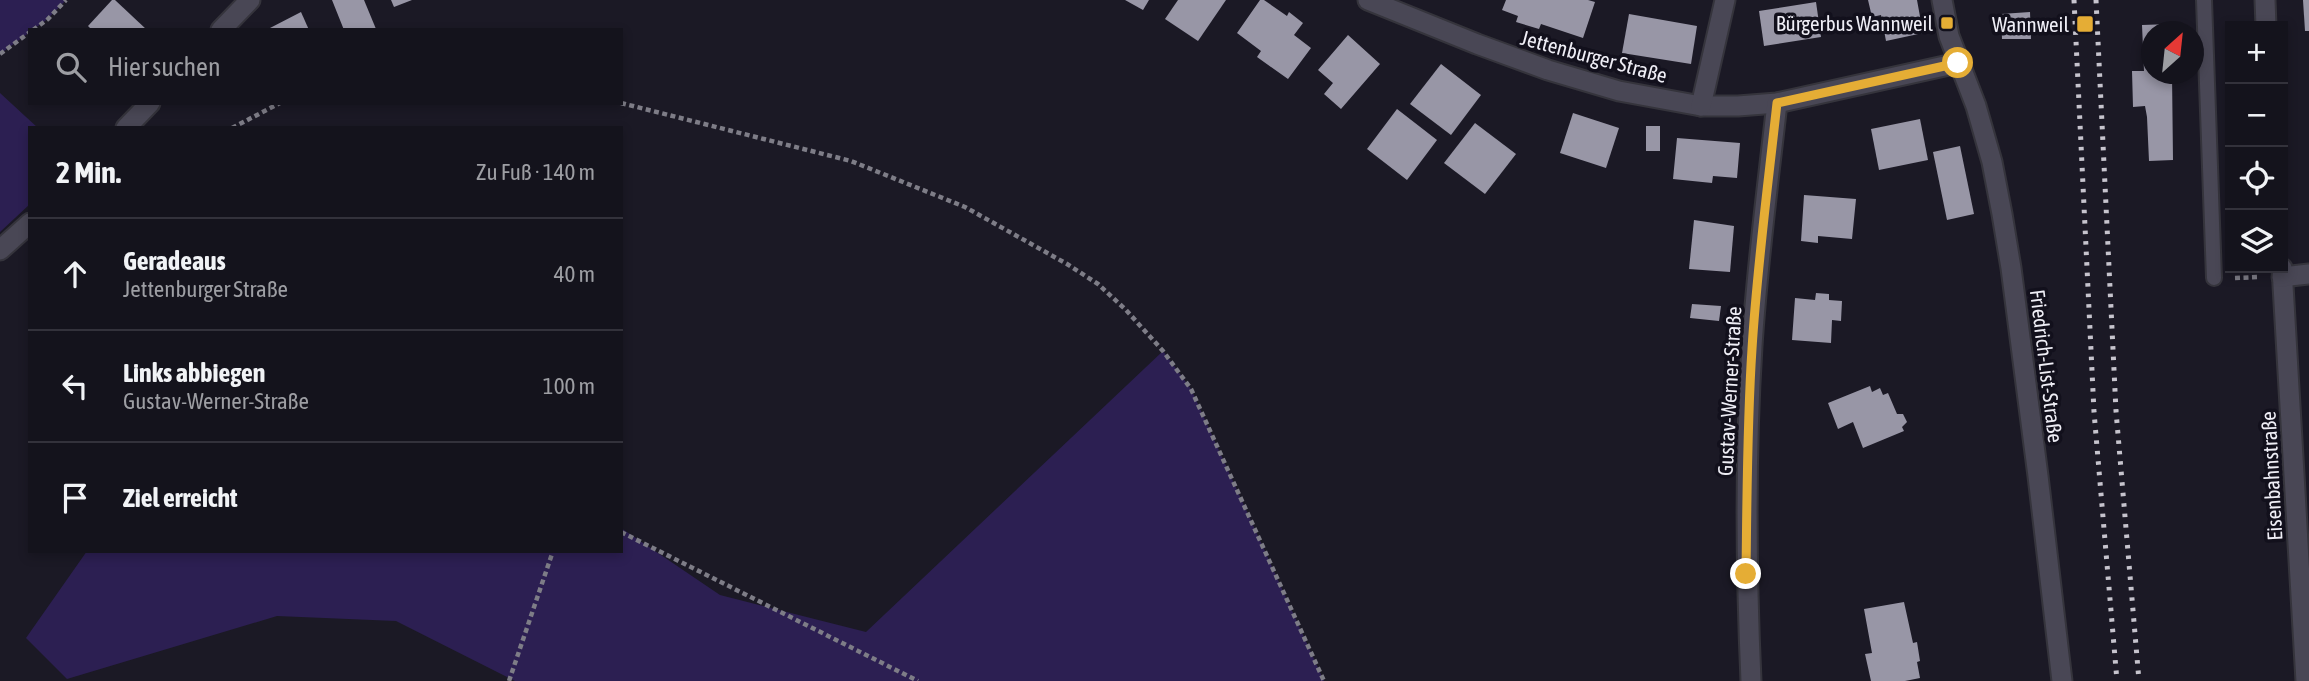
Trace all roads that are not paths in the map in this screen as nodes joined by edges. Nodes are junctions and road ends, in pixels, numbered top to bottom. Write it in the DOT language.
graph roads {
  1 [pos="250,0"];
  2 [pos="1368,0"];
  3 [pos="1725,0"];
  4 [pos="1942,0"];
  5 [pos="2204,0"];
  6 [pos="2265,0"];
  7 [pos="2266,21"];
  8 [pos="223,28"];
  9 [pos="1958,63"];
  10 [pos="1777,103"];
  11 [pos="148,105"];
  12 [pos="1700,106"];
  13 [pos="128,126"];
  14 [pos="28,225"];
  15 [pos="0,250"];
  16 [pos="2288,272"];
  17 [pos="2282,273"];
  18 [pos="2309,274"];
  19 [pos="2214,278"];
  20 [pos="1751,681"];
  21 [pos="2062,681"];
  22 [pos="2306,681"];
  1 -- 8 [label="street"];
  2 -- 12 [label="street, Jettenburger Straße"];
  3 -- 12 [label="street"];
  4 -- 9 [label="street"];
  5 -- 19 [label="lane"];
  6 -- 7 [label="street"];
  9 -- 10 [label="street, Jettenburger Straße"];
  9 -- 21 [label="street, Friedrich-List-Straße"];
  10 -- 12 [label="street, Jettenburger Straße"];
  10 -- 20 [label="street, Gustav-Werner-Straße"];
  11 -- 13 [label="street"];
  14 -- 15 [label="street"];
  16 -- 18 [label="street"];
  17 -- 22 [label="street, Eisenbahnstraße"];
}
